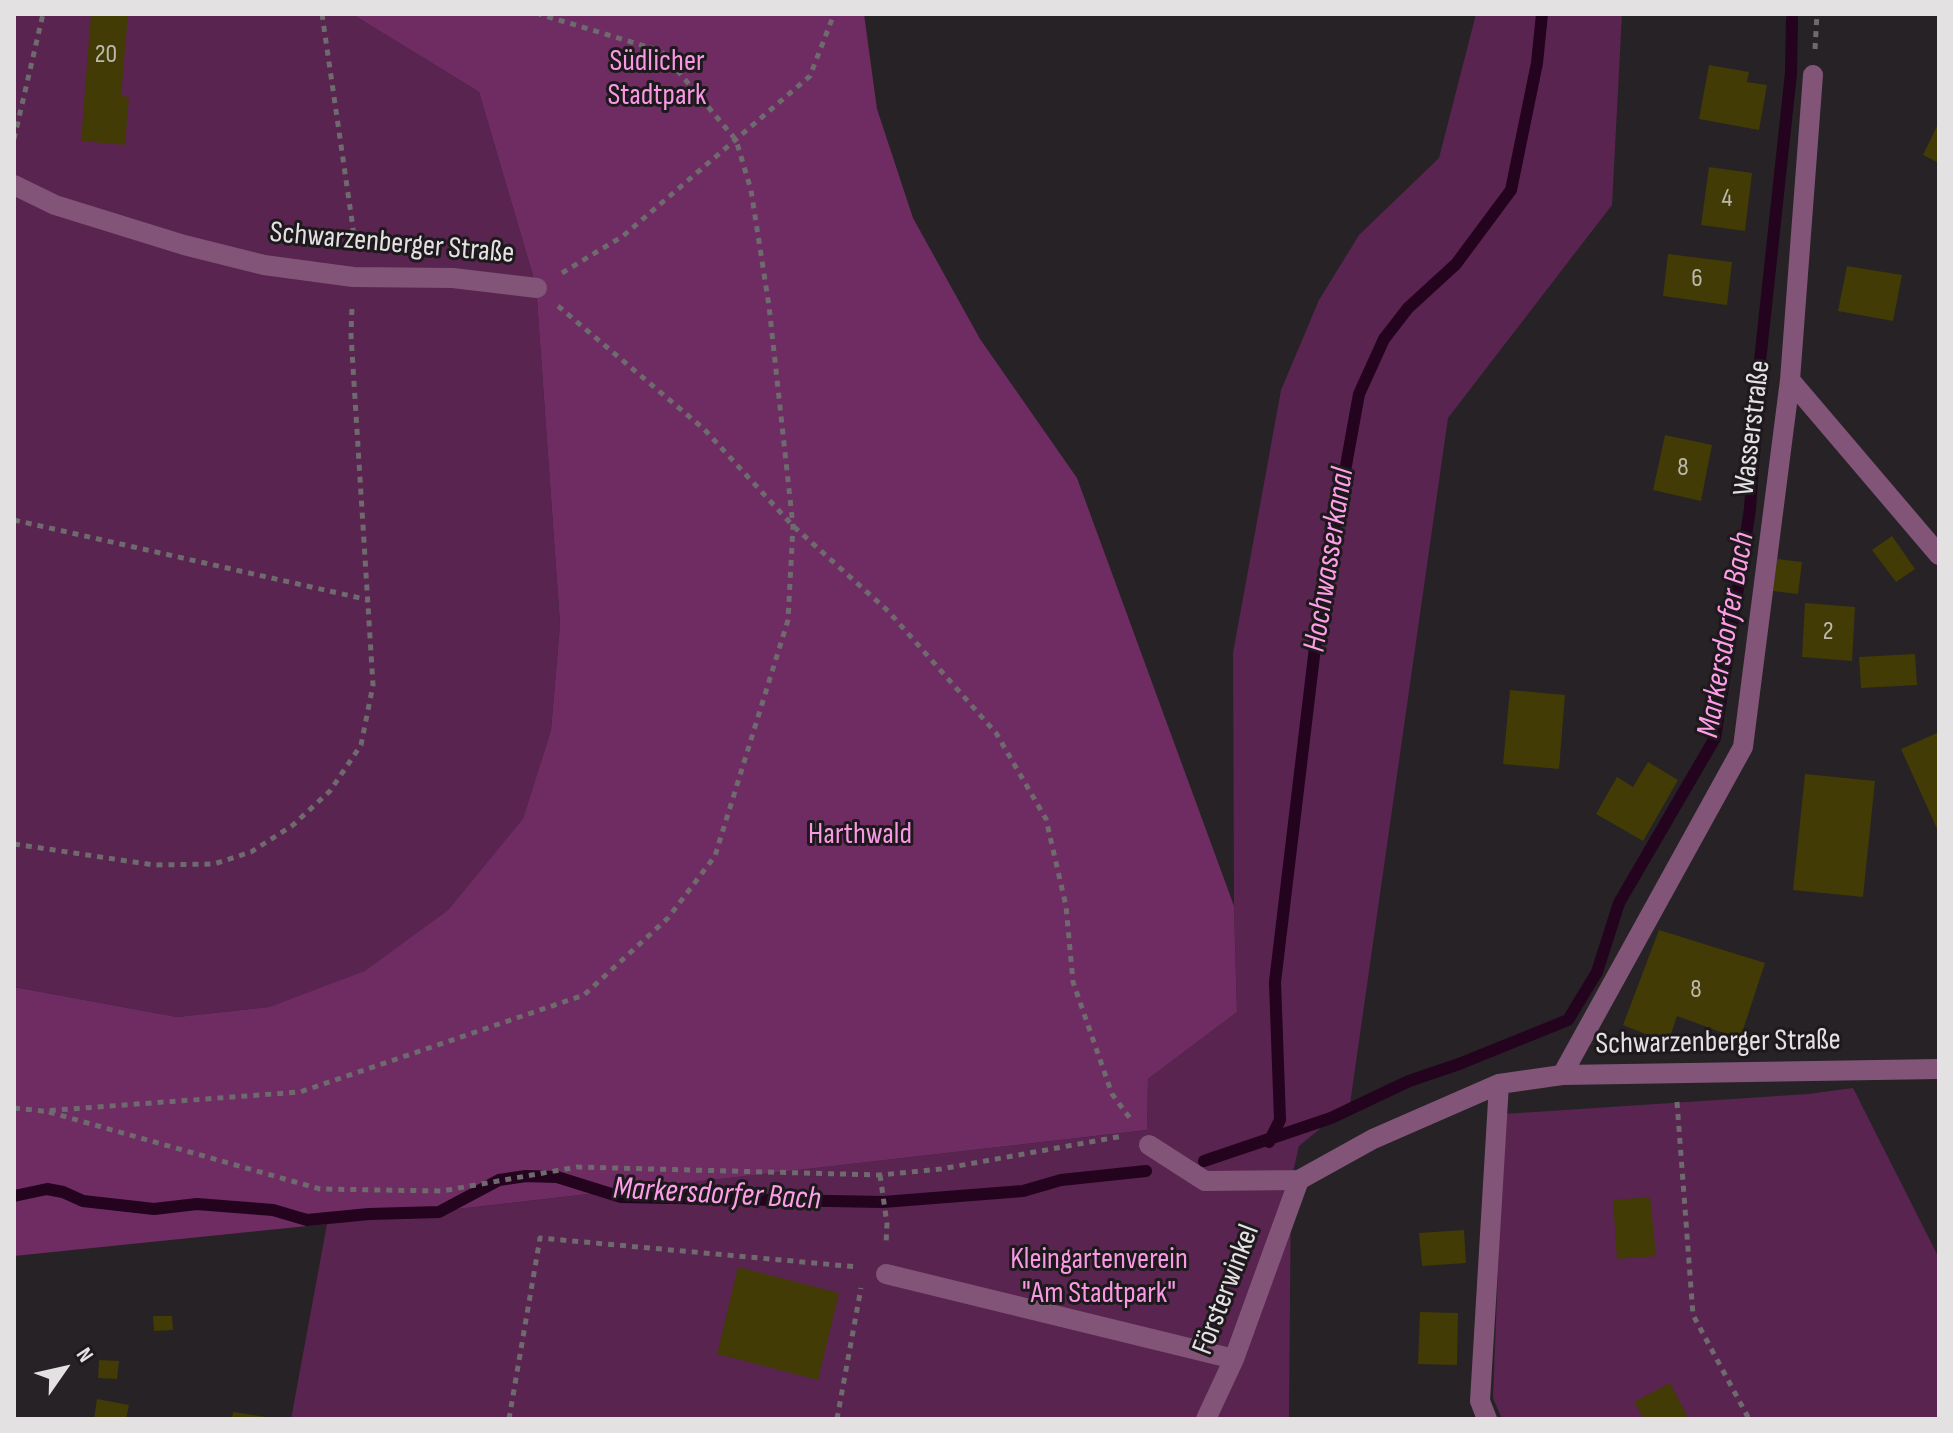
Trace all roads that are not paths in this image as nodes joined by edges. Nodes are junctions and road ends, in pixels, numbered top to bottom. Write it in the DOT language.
graph roads {
  1 [pos="1813,75"];
  2 [pos="14,185"];
  3 [pos="537,288"];
  4 [pos="1790,380"];
  5 [pos="1939,555"];
  6 [pos="1939,1069"];
  7 [pos="1562,1075"];
  8 [pos="1499,1084"];
  9 [pos="1144,1139"];
  10 [pos="1299,1180"];
  11 [pos="886,1274"];
  12 [pos="1234,1359"];
  13 [pos="1206,1419"];
  14 [pos="1487,1419"];
  1 -- 4 [label="street, Wasserstraße"];
  2 -- 3 [label="street, Schwarzenberger Straße"];
  4 -- 5 [label="street"];
  4 -- 7 [label="street, Wasserstraße"];
  6 -- 7 [label="street, Schwarzenberger Straße"];
  7 -- 8 [label="street, Schwarzenberger Straße"];
  8 -- 10 [label="street, Schwarzenberger Straße"];
  8 -- 14 [label="street"];
  9 -- 10 [label="street, Schwarzenberger Straße"];
  10 -- 12 [label="street, Försterwinkel"];
  11 -- 12 [label="street"];
  12 -- 13 [label="street, Försterwinkel"];
}
